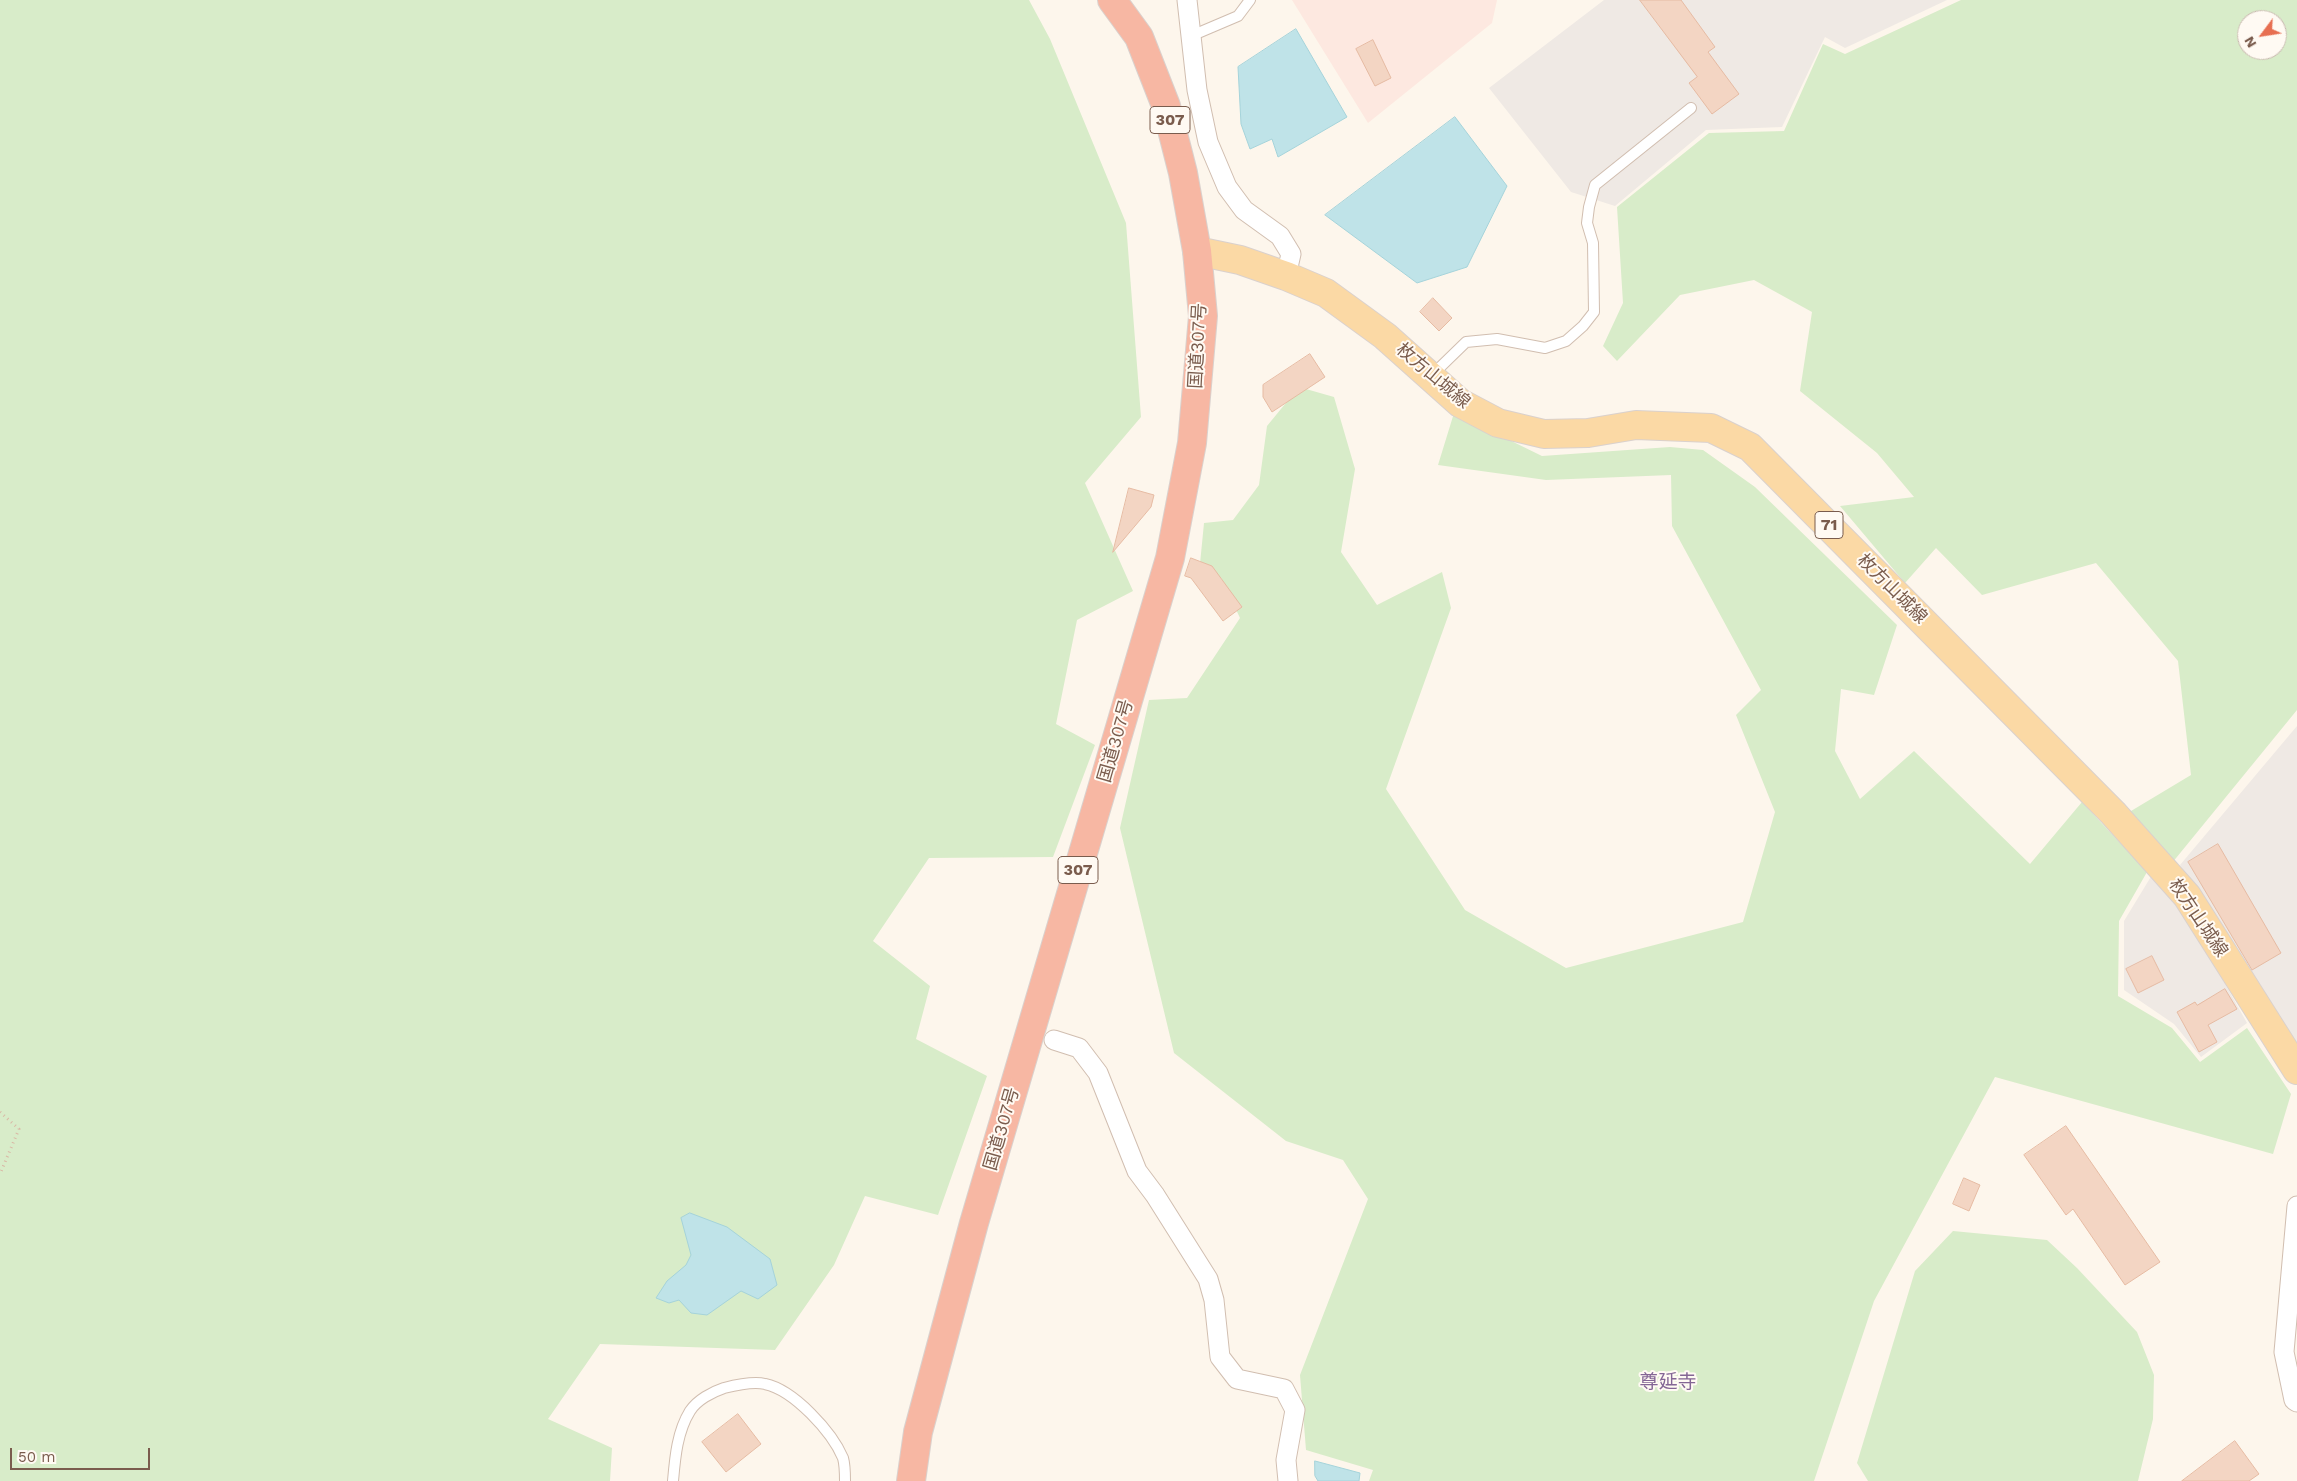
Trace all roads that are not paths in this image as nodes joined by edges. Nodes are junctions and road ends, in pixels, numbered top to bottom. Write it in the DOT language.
graph roads {
  1 [pos="1112,0"];
  2 [pos="1187,0"];
  3 [pos="1250,0"];
  4 [pos="1191,36"];
  5 [pos="1692,108"];
  6 [pos="1197,252"];
  7 [pos="1286,276"];
  8 [pos="1431,377"];
  9 [pos="1054,1040"];
  10 [pos="2297,1070"];
  11 [pos="2297,1206"];
  12 [pos="2297,1402"];
  13 [pos="673,1481"];
  14 [pos="845,1481"];
  15 [pos="910,1481"];
  16 [pos="1288,1481"];
  1 -- 6 [label="highway, 国道307号 / 307"];
  2 -- 4 [label="street"];
  3 -- 4 [label="lane"];
  4 -- 7 [label="street"];
  5 -- 8 [label="lane"];
  6 -- 7 [label="main road, 枚方山城線 / 71"];
  6 -- 15 [label="highway, 国道307号 / 307"];
  7 -- 8 [label="main road, 枚方山城線 / 71"];
  8 -- 10 [label="main road, 枚方山城線 / 71"];
  9 -- 16 [label="street"];
  11 -- 12 [label="street"];
  13 -- 14 [label="lane"];
}
